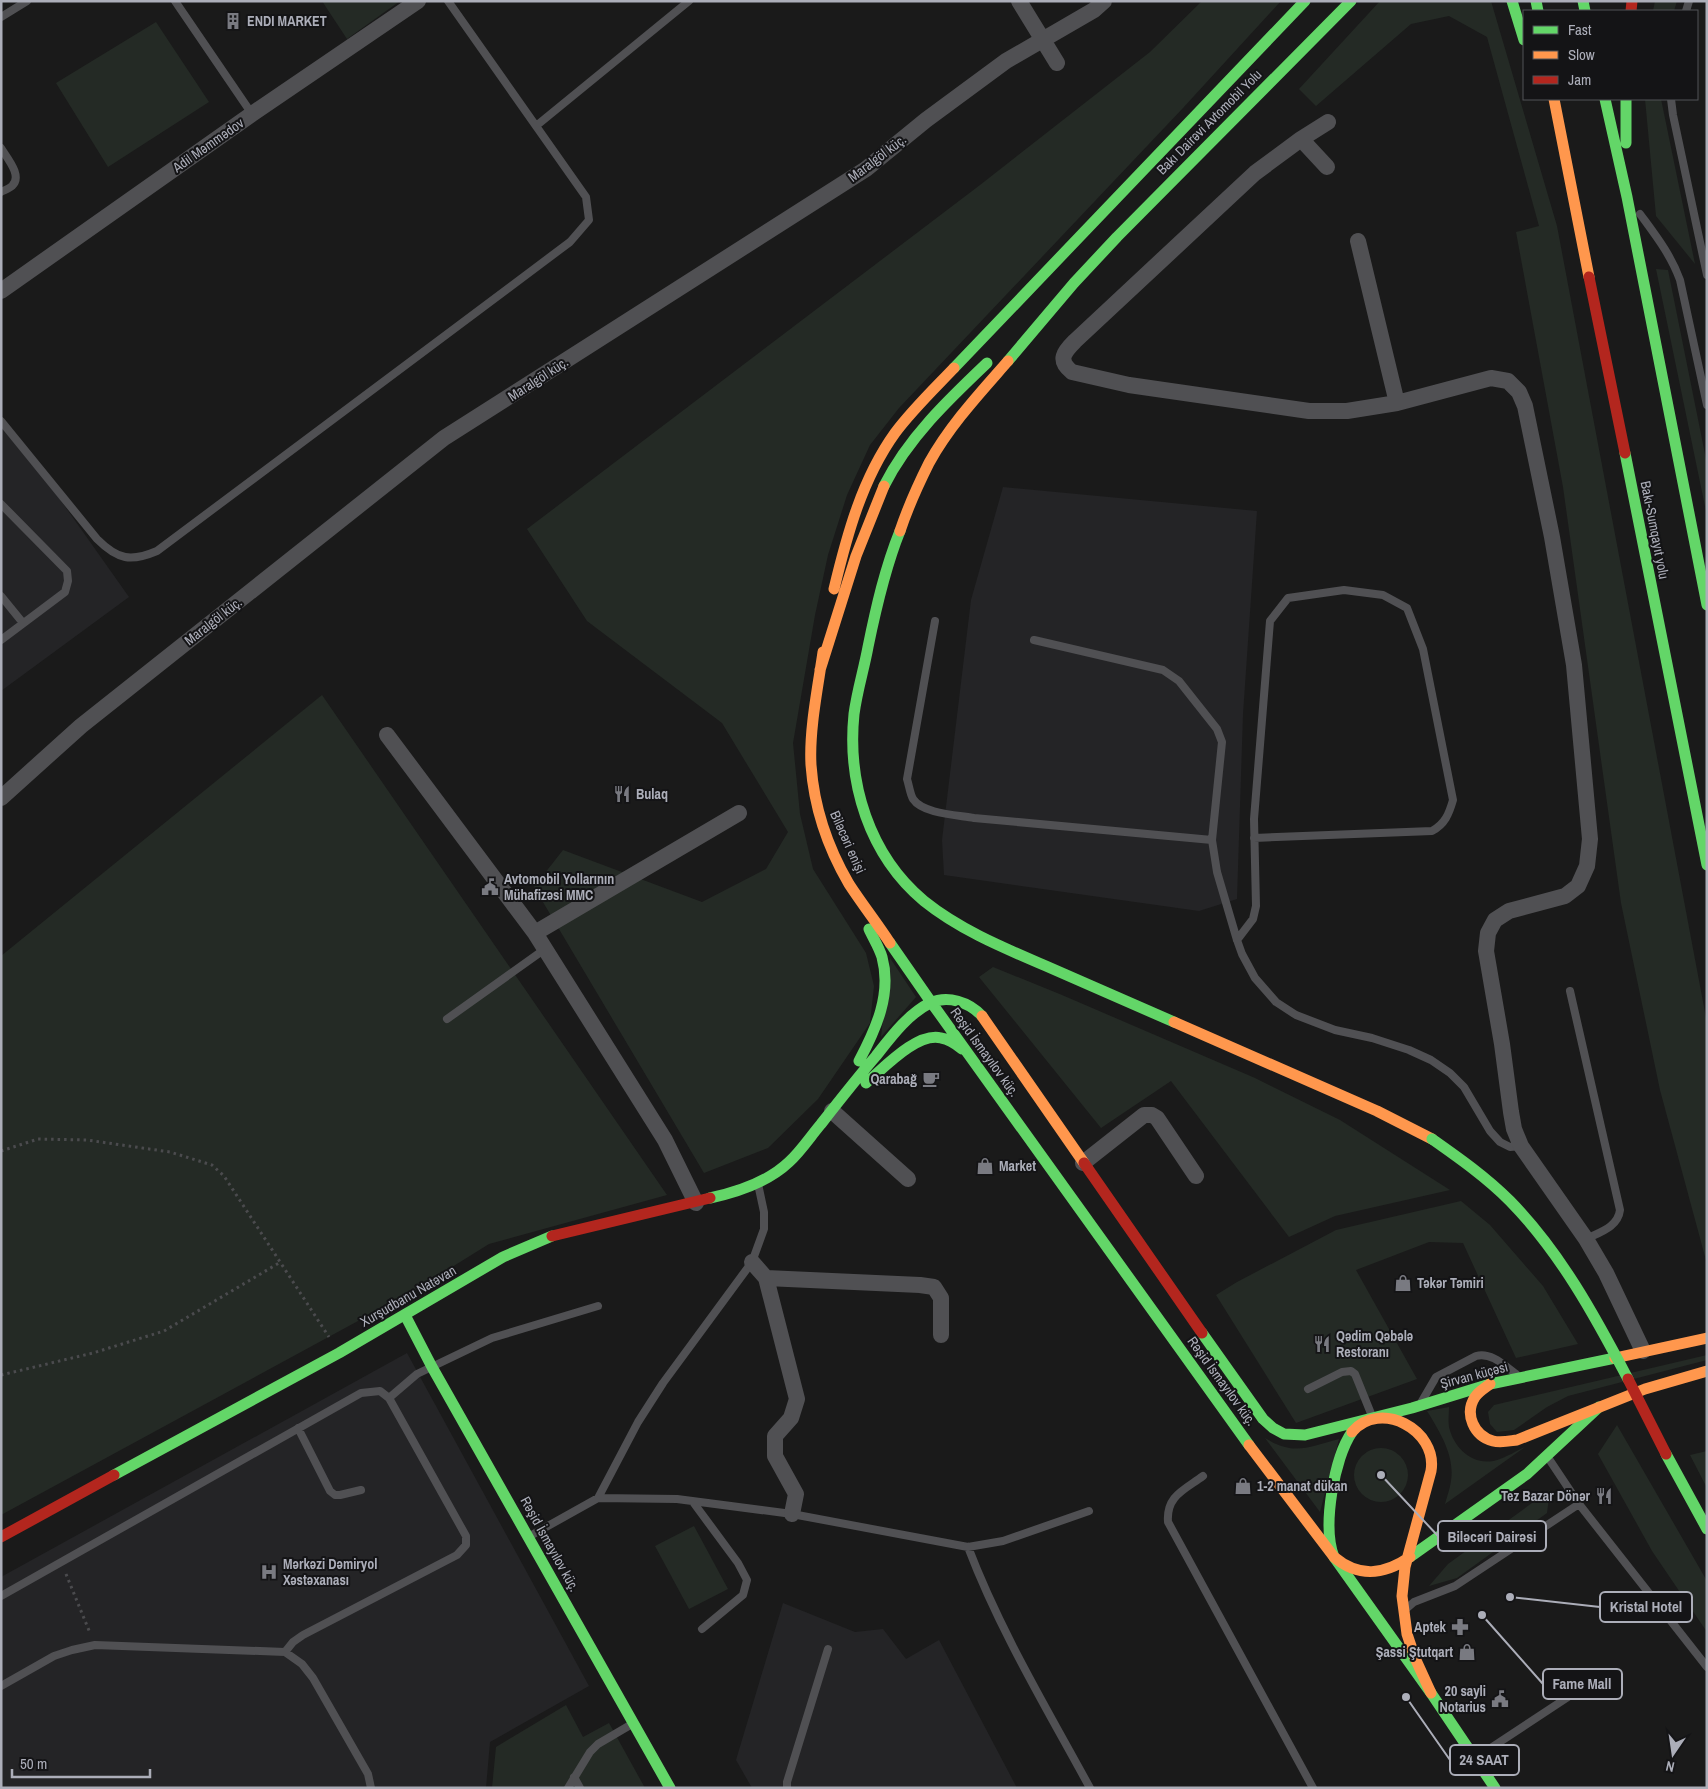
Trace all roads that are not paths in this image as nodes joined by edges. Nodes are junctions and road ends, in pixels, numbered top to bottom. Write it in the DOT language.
graph roads {
  1 [pos="27,1"];
  2 [pos="418,1"];
  3 [pos="448,1"];
  4 [pos="689,1"];
  5 [pos="1019,1"];
  6 [pos="1104,1"];
  7 [pos="1305,1"];
  8 [pos="1351,1"];
  9 [pos="1512,1"];
  10 [pos="176,2"];
  11 [pos="1,17"];
  12 [pos="1523,37"];
  13 [pos="1042,40"];
  14 [pos="1057,63"];
  15 [pos="1542,100"];
  16 [pos="1554,100"];
  17 [pos="1605,100"];
  18 [pos="1626,100"];
  19 [pos="1671,100"];
  20 [pos="252,114"];
  21 [pos="1328,122"];
  22 [pos="536,126"];
  23 [pos="1301,139"];
  24 [pos="1,148"];
  25 [pos="1328,167"];
  26 [pos="1,192"];
  27 [pos="1627,196"];
  28 [pos="1574,202"];
  29 [pos="1358,241"];
  30 [pos="1090,266"];
  31 [pos="1707,275"];
  32 [pos="1,291"];
  33 [pos="1010,341"];
  34 [pos="996,355"];
  35 [pos="1397,403"];
  36 [pos="1707,405"];
  37 [pos="1,421"];
  38 [pos="1,504"];
  39 [pos="1,596"];
  40 [pos="1707,605"];
  41 [pos="935,621"];
  42 [pos="23,624"];
  43 [pos="1,640"];
  44 [pos="1034,640"];
  45 [pos="820,670"];
  46 [pos="387,735"];
  47 [pos="1,798"];
  48 [pos="739,812"];
  49 [pos="1254,838"];
  50 [pos="1212,840"];
  51 [pos="1707,865"];
  52 [pos="849,883"];
  53 [pos="535,933"];
  54 [pos="1237,940"];
  55 [pos="546,949"];
  56 [pos="1570,992"];
  57 [pos="931,1002"];
  58 [pos="447,1019"];
  59 [pos="968,1053"];
  60 [pos="832,1111"];
  61 [pos="1521,1146"];
  62 [pos="1083,1163"];
  63 [pos="1196,1176"];
  64 [pos="908,1179"];
  65 [pos="758,1183"];
  66 [pos="696,1203"];
  67 [pos="1586,1240"];
  68 [pos="752,1262"];
  69 [pos="766,1278"];
  70 [pos="598,1306"];
  71 [pos="405,1315"];
  72 [pos="941,1335"];
  73 [pos="1707,1338"];
  74 [pos="1643,1351"];
  75 [pos="432,1367"];
  76 [pos="1707,1371"];
  77 [pos="1522,1378"];
  78 [pos="1490,1384"];
  79 [pos="1308,1389"];
  80 [pos="389,1398"];
  81 [pos="1419,1406"];
  82 [pos="1599,1407"];
  83 [pos="1258,1414"];
  84 [pos="1373,1418"];
  85 [pos="298,1428"];
  86 [pos="1548,1457"];
  87 [pos="1203,1476"];
  88 [pos="361,1490"];
  89 [pos="598,1498"];
  90 [pos="693,1502"];
  91 [pos="1579,1504"];
  92 [pos="1089,1511"];
  93 [pos="792,1514"];
  94 [pos="1707,1529"];
  95 [pos="529,1536"];
  96 [pos="1,1537"];
  97 [pos="968,1547"];
  98 [pos="1334,1557"];
  99 [pos="1408,1557"];
  100 [pos="1,1596"];
  101 [pos="1403,1614"];
  102 [pos="702,1629"];
  103 [pos="828,1649"];
  104 [pos="285,1652"];
  105 [pos="1707,1667"];
  106 [pos="1,1686"];
  107 [pos="1431,1692"];
  108 [pos="1568,1697"];
  109 [pos="634,1723"];
  110 [pos="1475,1758"];
  111 [pos="574,1777"];
  112 [pos="371,1788"];
  113 [pos="568,1788"];
  114 [pos="580,1788"];
  115 [pos="670,1788"];
  116 [pos="787,1788"];
  117 [pos="1090,1788"];
  118 [pos="1313,1788"];
  119 [pos="1495,1788"];
  1 -- 11 [label="lane"];
  2 -- 20 [label="street, Adil Məmmədov"];
  3 -- 22 [label="lane"];
  4 -- 22 [label="lane"];
  5 -- 13 [label="street"];
  6 -- 13 [label="street, Maralgöl küç."];
  7 -- 45 [label="main road"];
  8 -- 30 [label="main road, Bakı Dairəvi Avtomobil Yolu"];
  9 -- 12 [label="main road"];
  10 -- 20 [label="lane"];
  13 -- 14 [label="street"];
  13 -- 47 [label="street, Maralgöl küç."];
  15 -- 28 [label="main road"];
  16 -- 28 [label="main road"];
  17 -- 27 [label="main road"];
  18 -- 27 [label="main road"];
  19 -- 31 [label="lane"];
  20 -- 32 [label="street, Adil Məmmədov"];
  21 -- 23 [label="street"];
  22 -- 37 [label="lane"];
  23 -- 25 [label="street"];
  23 -- 35 [label="street"];
  24 -- 26 [label="lane"];
  27 -- 36 [label="lane"];
  27 -- 40 [label="main road"];
  28 -- 51 [label="main road, Bakı-Sumqayıt yolu"];
  29 -- 35 [label="street"];
  30 -- 33 [label="main road"];
  30 -- 94 [label="main road, bridge"];
  34 -- 45 [label="main road"];
  35 -- 61 [label="street"];
  38 -- 42 [label="lane"];
  39 -- 42 [label="lane"];
  41 -- 50 [label="lane"];
  42 -- 43 [label="lane"];
  44 -- 50 [label="lane"];
  45 -- 52 [label="main road, Biləcəri enişi"];
  46 -- 53 [label="street"];
  48 -- 53 [label="street"];
  49 -- 49 [label="lane"];
  49 -- 54 [label="lane"];
  50 -- 54 [label="lane"];
  52 -- 57 [label="main road, Biləcəri enişi"];
  52 -- 60 [label="main road"];
  53 -- 55 [label="street"];
  54 -- 61 [label="lane"];
  55 -- 58 [label="lane"];
  55 -- 66 [label="street"];
  56 -- 67 [label="lane"];
  57 -- 59 [label="main road, Rəşid İsmayılov küç."];
  57 -- 60 [label="main road"];
  57 -- 62 [label="main road, Rəşid İsmayılov küç."];
  59 -- 60 [label="main road"];
  59 -- 98 [label="main road, Rəşid İsmayılov küç."];
  60 -- 64 [label="street"];
  60 -- 65 [label="main road, Xurşudbanu Natəvan"];
  61 -- 67 [label="street"];
  62 -- 63 [label="street"];
  62 -- 83 [label="main road, Rəşid İsmayılov küç."];
  65 -- 66 [label="main road, Xurşudbanu Natəvan"];
  65 -- 68 [label="lane"];
  66 -- 71 [label="main road, Xurşudbanu Natəvan"];
  67 -- 74 [label="street"];
  68 -- 69 [label="street"];
  68 -- 89 [label="lane"];
  69 -- 72 [label="street"];
  69 -- 93 [label="street"];
  70 -- 75 [label="lane"];
  71 -- 75 [label="main road, Rəşid İsmayılov küç."];
  71 -- 96 [label="main road, Xurşudbanu Natəvan"];
  73 -- 74 [label="main road, Şirvan küçəsi"];
  74 -- 77 [label="main road, Şirvan küçəsi"];
  75 -- 80 [label="lane"];
  75 -- 95 [label="main road, Rəşid İsmayılov küç."];
  76 -- 82 [label="main road"];
  77 -- 78 [label="main road, Şirvan küçəsi"];
  77 -- 81 [label="lane"];
  78 -- 81 [label="main road, Şirvan küçəsi"];
  78 -- 82 [label="main road"];
  79 -- 84 [label="lane"];
  80 -- 85 [label="lane"];
  80 -- 104 [label="lane"];
  81 -- 84 [label="main road, Şirvan küçəsi"];
  82 -- 86 [label="main road"];
  83 -- 84 [label="main road, Şirvan küçəsi"];
  84 -- 98 [label="main road"];
  84 -- 99 [label="main road"];
  85 -- 88 [label="lane"];
  85 -- 100 [label="lane"];
  86 -- 91 [label="lane"];
  86 -- 99 [label="main road"];
  87 -- 118 [label="lane"];
  89 -- 90 [label="lane"];
  89 -- 95 [label="lane"];
  90 -- 93 [label="lane"];
  90 -- 102 [label="lane"];
  91 -- 101 [label="lane"];
  91 -- 105 [label="lane"];
  92 -- 97 [label="lane"];
  93 -- 97 [label="lane"];
  95 -- 109 [label="main road, Rəşid İsmayılov küç."];
  97 -- 117 [label="lane"];
  98 -- 99 [label="main road"];
  98 -- 107 [label="main road, Rəşid İsmayılov küç."];
  99 -- 101 [label="main road"];
  101 -- 107 [label="main road"];
  103 -- 116 [label="lane"];
  104 -- 106 [label="lane"];
  104 -- 112 [label="lane"];
  107 -- 110 [label="main road"];
  108 -- 110 [label="lane"];
  109 -- 111 [label="lane"];
  109 -- 115 [label="main road, Rəşid İsmayılov küç."];
  110 -- 119 [label="main road"];
  111 -- 113 [label="lane"];
  111 -- 114 [label="lane"];
}
